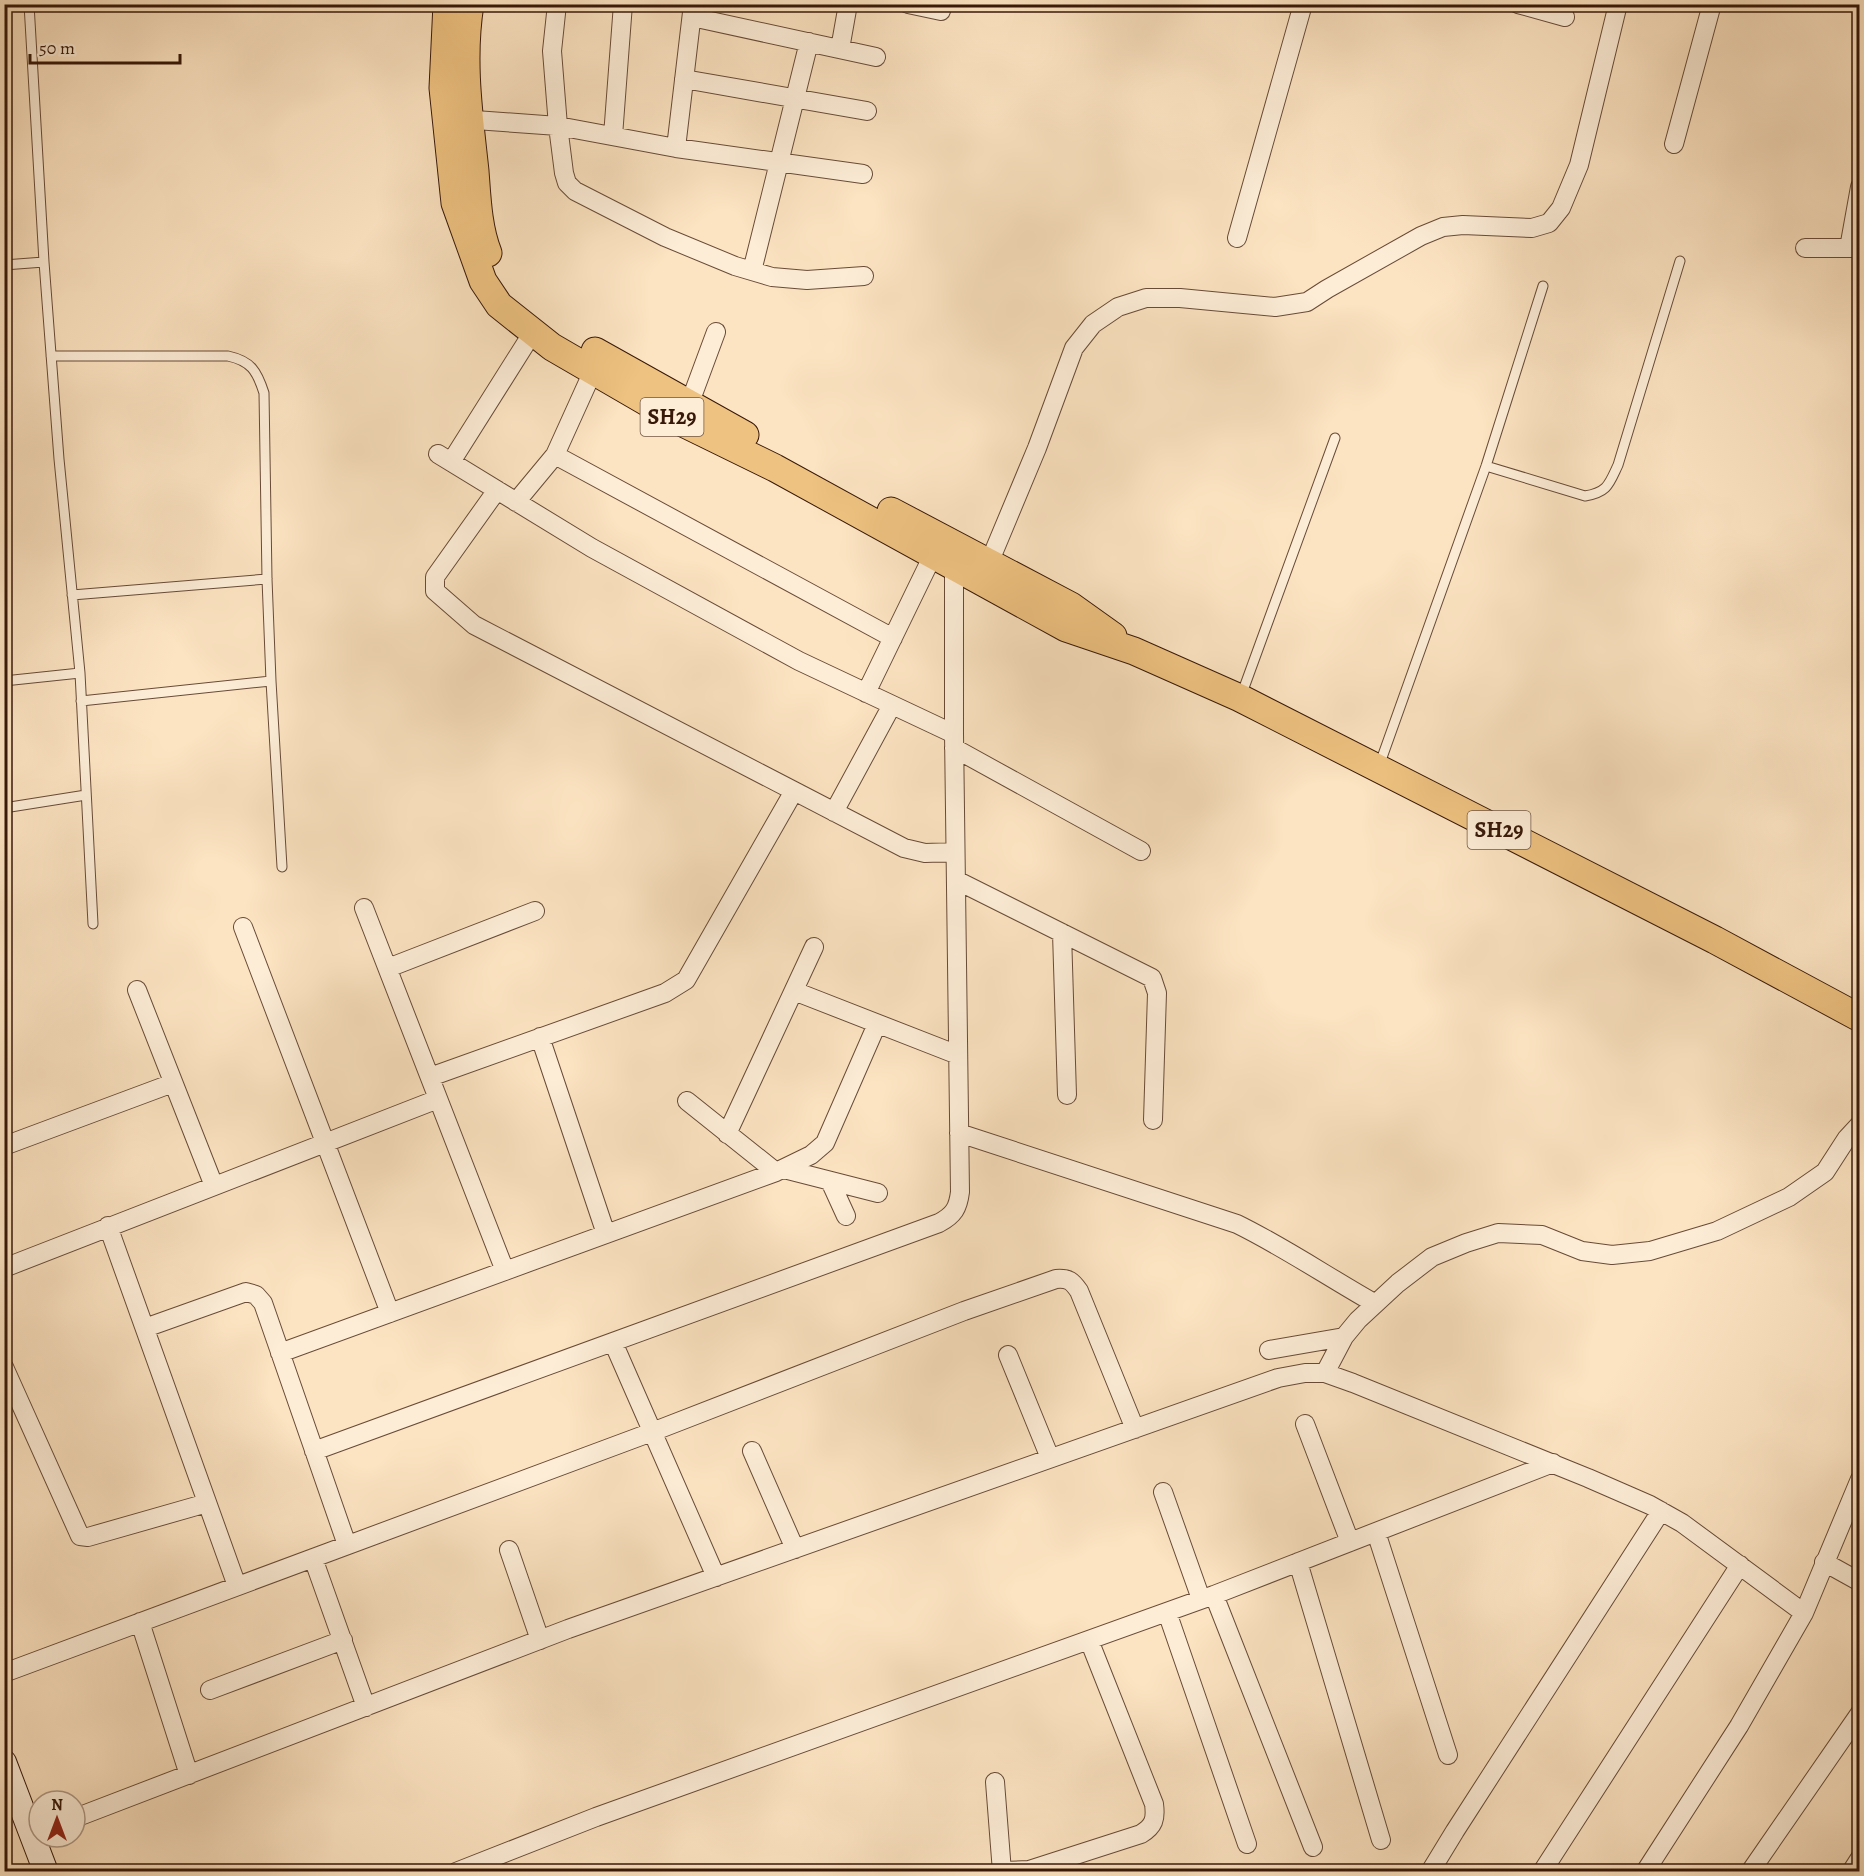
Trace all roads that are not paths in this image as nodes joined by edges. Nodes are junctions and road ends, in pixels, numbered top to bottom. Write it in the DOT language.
graph roads {
  1 [pos="29,4"];
  2 [pos="447,4"];
  3 [pos="470,4"];
  4 [pos="557,4"];
  5 [pos="623,4"];
  6 [pos="848,4"];
  7 [pos="908,4"];
  8 [pos="1303,4"];
  9 [pos="1518,4"];
  10 [pos="1618,4"];
  11 [pos="1712,4"];
  12 [pos="692,11"];
  13 [pos="941,11"];
  14 [pos="1564,17"];
  15 [pos="809,42"];
  16 [pos="840,49"];
  17 [pos="876,57"];
  18 [pos="684,79"];
  19 [pos="795,99"];
  20 [pos="867,111"];
  21 [pos="458,119"];
  22 [pos="558,126"];
  23 [pos="613,136"];
  24 [pos="1674,144"];
  25 [pos="676,148"];
  26 [pos="779,162"];
  27 [pos="863,174"];
  28 [pos="1860,187"];
  29 [pos="1237,238"];
  30 [pos="1805,248"];
  31 [pos="1854,248"];
  32 [pos="1680,261"];
  33 [pos="44,262"];
  34 [pos="4,265"];
  35 [pos="752,271"];
  36 [pos="864,276"];
  37 [pos="1543,286"];
  38 [pos="532,332"];
  39 [pos="716,332"];
  40 [pos="51,356"];
  41 [pos="593,371"];
  42 [pos="686,414"];
  43 [pos="1335,438"];
  44 [pos="555,455"];
  45 [pos="1486,466"];
  46 [pos="497,490"];
  47 [pos="516,502"];
  48 [pos="943,561"];
  49 [pos="989,563"];
  50 [pos="267,579"];
  51 [pos="72,595"];
  52 [pos="892,638"];
  53 [pos="1134,651"];
  54 [pos="80,673"];
  55 [pos="4,681"];
  56 [pos="271,681"];
  57 [pos="866,693"];
  58 [pos="1240,698"];
  59 [pos="81,701"];
  60 [pos="892,705"];
  61 [pos="954,741"];
  62 [pos="1378,768"];
  63 [pos="794,791"];
  64 [pos="86,795"];
  65 [pos="4,808"];
  66 [pos="834,812"];
  67 [pos="1141,851"];
  68 [pos="955,852"];
  69 [pos="282,867"];
  70 [pos="956,880"];
  71 [pos="364,908"];
  72 [pos="535,911"];
  73 [pos="93,924"];
  74 [pos="243,927"];
  75 [pos="1062,933"];
  76 [pos="814,947"];
  77 [pos="388,968"];
  78 [pos="137,990"];
  79 [pos="794,991"];
  80 [pos="1860,1018"];
  81 [pos="877,1024"];
  82 [pos="540,1037"];
  83 [pos="958,1055"];
  84 [pos="430,1077"];
  85 [pos="173,1083"];
  86 [pos="1067,1095"];
  87 [pos="438,1099"];
  88 [pos="687,1101"];
  89 [pos="1153,1120"];
  90 [pos="1860,1124"];
  91 [pos="959,1133"];
  92 [pos="727,1134"];
  93 [pos="325,1143"];
  94 [pos="4,1146"];
  95 [pos="780,1171"];
  96 [pos="830,1181"];
  97 [pos="214,1186"];
  98 [pos="878,1193"];
  99 [pos="846,1216"];
  100 [pos="108,1226"];
  101 [pos="606,1234"];
  102 [pos="4,1268"];
  103 [pos="505,1271"];
  104 [pos="1374,1303"];
  105 [pos="390,1313"];
  106 [pos="145,1328"];
  107 [pos="1344,1337"];
  108 [pos="612,1342"];
  109 [pos="1269,1350"];
  110 [pos="280,1353"];
  111 [pos="1008,1356"];
  112 [pos="4,1367"];
  113 [pos="1325,1373"];
  114 [pos="1305,1424"];
  115 [pos="1135,1429"];
  116 [pos="652,1432"];
  117 [pos="314,1451"];
  118 [pos="752,1451"];
  119 [pos="1050,1458"];
  120 [pos="1553,1464"];
  121 [pos="1860,1479"];
  122 [pos="1163,1492"];
  123 [pos="207,1503"];
  124 [pos="1661,1511"];
  125 [pos="1376,1532"];
  126 [pos="1350,1542"];
  127 [pos="347,1545"];
  128 [pos="795,1549"];
  129 [pos="509,1550"];
  130 [pos="313,1557"];
  131 [pos="1824,1562"];
  132 [pos="1298,1563"];
  133 [pos="1740,1565"];
  134 [pos="716,1577"];
  135 [pos="1860,1582"];
  136 [pos="237,1586"];
  137 [pos="1208,1597"];
  138 [pos="1167,1612"];
  139 [pos="1804,1613"];
  140 [pos="140,1622"];
  141 [pos="343,1640"];
  142 [pos="540,1640"];
  143 [pos="1089,1640"];
  144 [pos="4,1673"];
  145 [pos="210,1690"];
  146 [pos="366,1707"];
  147 [pos="1860,1713"];
  148 [pos="1448,1755"];
  149 [pos="4,1762"];
  150 [pos="189,1775"];
  151 [pos="995,1782"];
  152 [pos="87,1813"];
  153 [pos="27,1815"];
  154 [pos="1381,1840"];
  155 [pos="1247,1844"];
  156 [pos="1313,1847"];
  157 [pos="40,1849"];
  158 [pos="1860,1858"];
  159 [pos="1002,1871"];
  160 [pos="46,1872"];
  161 [pos="456,1872"];
  162 [pos="1430,1872"];
  163 [pos="1542,1872"];
  164 [pos="1645,1872"];
  165 [pos="1750,1872"];
  166 [pos="1851,1872"];
  1 -- 33 [label="lane"];
  2 -- 21 [label="main road, SH29"];
  3 -- 21 [label="main road, SH29"];
  4 -- 22 [label="street"];
  5 -- 23 [label="street"];
  6 -- 16 [label="street"];
  7 -- 13 [label="street"];
  8 -- 29 [label="street"];
  9 -- 14 [label="street"];
  10 -- 49 [label="street"];
  11 -- 24 [label="street"];
  12 -- 15 [label="street"];
  12 -- 18 [label="street"];
  15 -- 16 [label="street"];
  15 -- 19 [label="street"];
  16 -- 17 [label="street"];
  18 -- 19 [label="street"];
  18 -- 25 [label="street"];
  19 -- 20 [label="street"];
  19 -- 26 [label="street"];
  21 -- 22 [label="street"];
  21 -- 38 [label="main road, SH29"];
  21 -- 42 [label="main road, SH29"];
  22 -- 23 [label="street"];
  22 -- 35 [label="street"];
  23 -- 25 [label="street"];
  25 -- 26 [label="street"];
  26 -- 27 [label="street"];
  26 -- 35 [label="street"];
  28 -- 31 [label="street"];
  30 -- 31 [label="street"];
  32 -- 45 [label="lane"];
  33 -- 34 [label="lane"];
  33 -- 40 [label="lane"];
  35 -- 36 [label="street"];
  37 -- 45 [label="lane"];
  38 -- 41 [label="main road, SH29"];
  38 -- 46 [label="street"];
  39 -- 42 [label="street"];
  40 -- 50 [label="lane"];
  40 -- 51 [label="lane"];
  41 -- 42 [label="main road, SH29"];
  41 -- 44 [label="street"];
  42 -- 48 [label="main road, SH29"];
  42 -- 49 [label="main road, SH29"];
  43 -- 58 [label="lane"];
  44 -- 47 [label="street"];
  44 -- 52 [label="street"];
  45 -- 62 [label="lane"];
  46 -- 47 [label="street"];
  46 -- 63 [label="street"];
  47 -- 57 [label="street"];
  48 -- 52 [label="street"];
  48 -- 53 [label="main road, SH29"];
  48 -- 61 [label="street"];
  49 -- 53 [label="main road, SH29"];
  50 -- 51 [label="lane"];
  50 -- 56 [label="lane"];
  51 -- 54 [label="lane"];
  52 -- 57 [label="street"];
  53 -- 58 [label="main road, SH29"];
  54 -- 55 [label="lane"];
  54 -- 59 [label="lane"];
  56 -- 59 [label="lane"];
  56 -- 69 [label="lane"];
  57 -- 60 [label="street"];
  58 -- 62 [label="main road, SH29"];
  59 -- 64 [label="lane"];
  60 -- 61 [label="street"];
  60 -- 66 [label="street"];
  61 -- 67 [label="street"];
  61 -- 68 [label="street"];
  62 -- 80 [label="main road, SH29"];
  63 -- 66 [label="street"];
  63 -- 82 [label="street"];
  64 -- 65 [label="lane"];
  64 -- 73 [label="lane"];
  66 -- 68 [label="street"];
  68 -- 70 [label="street"];
  70 -- 75 [label="street"];
  70 -- 83 [label="street"];
  71 -- 77 [label="street"];
  72 -- 77 [label="street"];
  74 -- 93 [label="street"];
  75 -- 86 [label="street"];
  75 -- 89 [label="street"];
  76 -- 79 [label="street"];
  77 -- 84 [label="street"];
  78 -- 85 [label="street"];
  79 -- 81 [label="street"];
  79 -- 92 [label="street"];
  81 -- 83 [label="street"];
  81 -- 95 [label="street"];
  82 -- 84 [label="street"];
  82 -- 101 [label="street"];
  83 -- 91 [label="street"];
  84 -- 87 [label="street"];
  85 -- 94 [label="street"];
  85 -- 97 [label="street"];
  87 -- 93 [label="street"];
  87 -- 103 [label="street"];
  88 -- 92 [label="street"];
  90 -- 104 [label="street"];
  91 -- 104 [label="street"];
  91 -- 108 [label="street"];
  92 -- 95 [label="street"];
  93 -- 97 [label="street"];
  93 -- 105 [label="street"];
  95 -- 96 [label="street"];
  95 -- 101 [label="street"];
  96 -- 98 [label="street"];
  96 -- 99 [label="street"];
  97 -- 100 [label="street"];
  100 -- 102 [label="street"];
  100 -- 106 [label="street"];
  101 -- 103 [label="street"];
  103 -- 105 [label="street"];
  104 -- 107 [label="street"];
  105 -- 110 [label="street"];
  106 -- 110 [label="street"];
  106 -- 123 [label="street"];
  107 -- 109 [label="street"];
  107 -- 113 [label="street"];
  108 -- 116 [label="street"];
  108 -- 117 [label="street"];
  110 -- 117 [label="street"];
  111 -- 119 [label="street"];
  112 -- 123 [label="street"];
  113 -- 115 [label="street"];
  113 -- 120 [label="street"];
  114 -- 126 [label="street"];
  115 -- 116 [label="street"];
  115 -- 119 [label="street"];
  116 -- 127 [label="street"];
  116 -- 134 [label="street"];
  117 -- 127 [label="street"];
  118 -- 128 [label="street"];
  119 -- 128 [label="street"];
  120 -- 124 [label="street"];
  120 -- 125 [label="street"];
  121 -- 131 [label="street"];
  122 -- 137 [label="street"];
  123 -- 136 [label="street"];
  124 -- 133 [label="street"];
  124 -- 162 [label="street"];
  125 -- 126 [label="street"];
  125 -- 148 [label="street"];
  126 -- 132 [label="street"];
  127 -- 130 [label="street"];
  128 -- 134 [label="street"];
  129 -- 142 [label="street"];
  130 -- 136 [label="street"];
  130 -- 141 [label="street"];
  131 -- 135 [label="street"];
  131 -- 139 [label="street"];
  132 -- 137 [label="street"];
  132 -- 154 [label="street"];
  133 -- 139 [label="street"];
  133 -- 163 [label="street"];
  134 -- 142 [label="street"];
  136 -- 140 [label="street"];
  137 -- 138 [label="street"];
  137 -- 156 [label="street"];
  138 -- 143 [label="street"];
  138 -- 155 [label="street"];
  139 -- 164 [label="street"];
  140 -- 144 [label="street"];
  140 -- 150 [label="street"];
  141 -- 145 [label="street"];
  141 -- 146 [label="street"];
  142 -- 146 [label="street"];
  143 -- 159 [label="street"];
  143 -- 161 [label="street"];
  146 -- 150 [label="street"];
  147 -- 165 [label="street"];
  149 -- 153 [label="main road"];
  150 -- 152 [label="street"];
  151 -- 159 [label="street"];
  157 -- 160 [label="main road"];
  158 -- 166 [label="street"];
}
